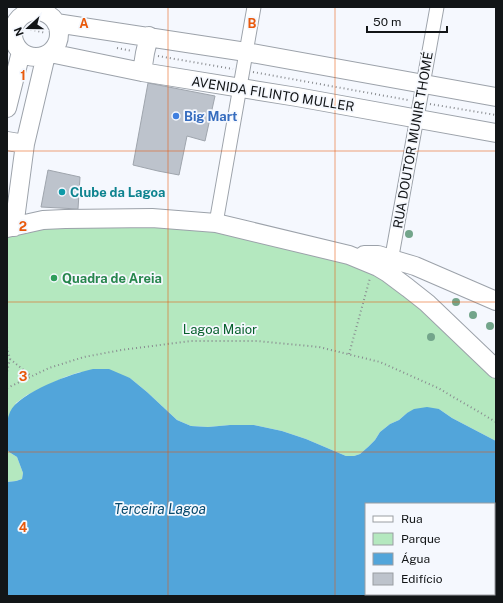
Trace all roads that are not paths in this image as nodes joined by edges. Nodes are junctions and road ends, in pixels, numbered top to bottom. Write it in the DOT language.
graph roads {
  1 [pos="254,7"];
  2 [pos="437,7"];
  3 [pos="24,11"];
  4 [pos="54,16"];
  5 [pos="149,36"];
  6 [pos="16,51"];
  7 [pos="246,52"];
  8 [pos="48,54"];
  9 [pos="142,72"];
  10 [pos="423,84"];
  11 [pos="240,88"];
  12 [pos="496,98"];
  13 [pos="7,108"];
  14 [pos="417,118"];
  15 [pos="496,133"];
  16 [pos="7,141"];
  17 [pos="24,144"];
  18 [pos="216,223"];
  19 [pos="10,227"];
  20 [pos="385,266"];
  21 [pos="438,277"];
  22 [pos="422,299"];
  23 [pos="496,301"];
  24 [pos="496,369"];
  1 -- 7 [label="street"];
  2 -- 10 [label="street, RUA DOUTOR MUNIR THOMÉ"];
  3 -- 4 [label="main road"];
  3 -- 6 [label="main road"];
  4 -- 5 [label="main road"];
  4 -- 8 [label="main road"];
  5 -- 7 [label="main road"];
  5 -- 9 [label="main road"];
  6 -- 8 [label="main road"];
  6 -- 13 [label="main road"];
  7 -- 10 [label="main road"];
  7 -- 11 [label="street"];
  8 -- 9 [label="main road, AVENIDA FILINTO MULLER"];
  8 -- 17 [label="main road"];
  9 -- 11 [label="main road, AVENIDA FILINTO MULLER"];
  10 -- 12 [label="main road"];
  10 -- 14 [label="street, RUA DOUTOR MUNIR THOMÉ"];
  11 -- 14 [label="main road, AVENIDA FILINTO MULLER"];
  11 -- 18 [label="street"];
  14 -- 15 [label="main road, AVENIDA FILINTO MULLER"];
  14 -- 20 [label="street, RUA DOUTOR MUNIR THOMÉ"];
  16 -- 17 [label="main road"];
  17 -- 19 [label="main road"];
  18 -- 19 [label="main road"];
  18 -- 20 [label="main road"];
  20 -- 21 [label="main road"];
  20 -- 22 [label="main road"];
  21 -- 22 [label="main road"];
  21 -- 23 [label="main road"];
  22 -- 24 [label="main road"];
}
